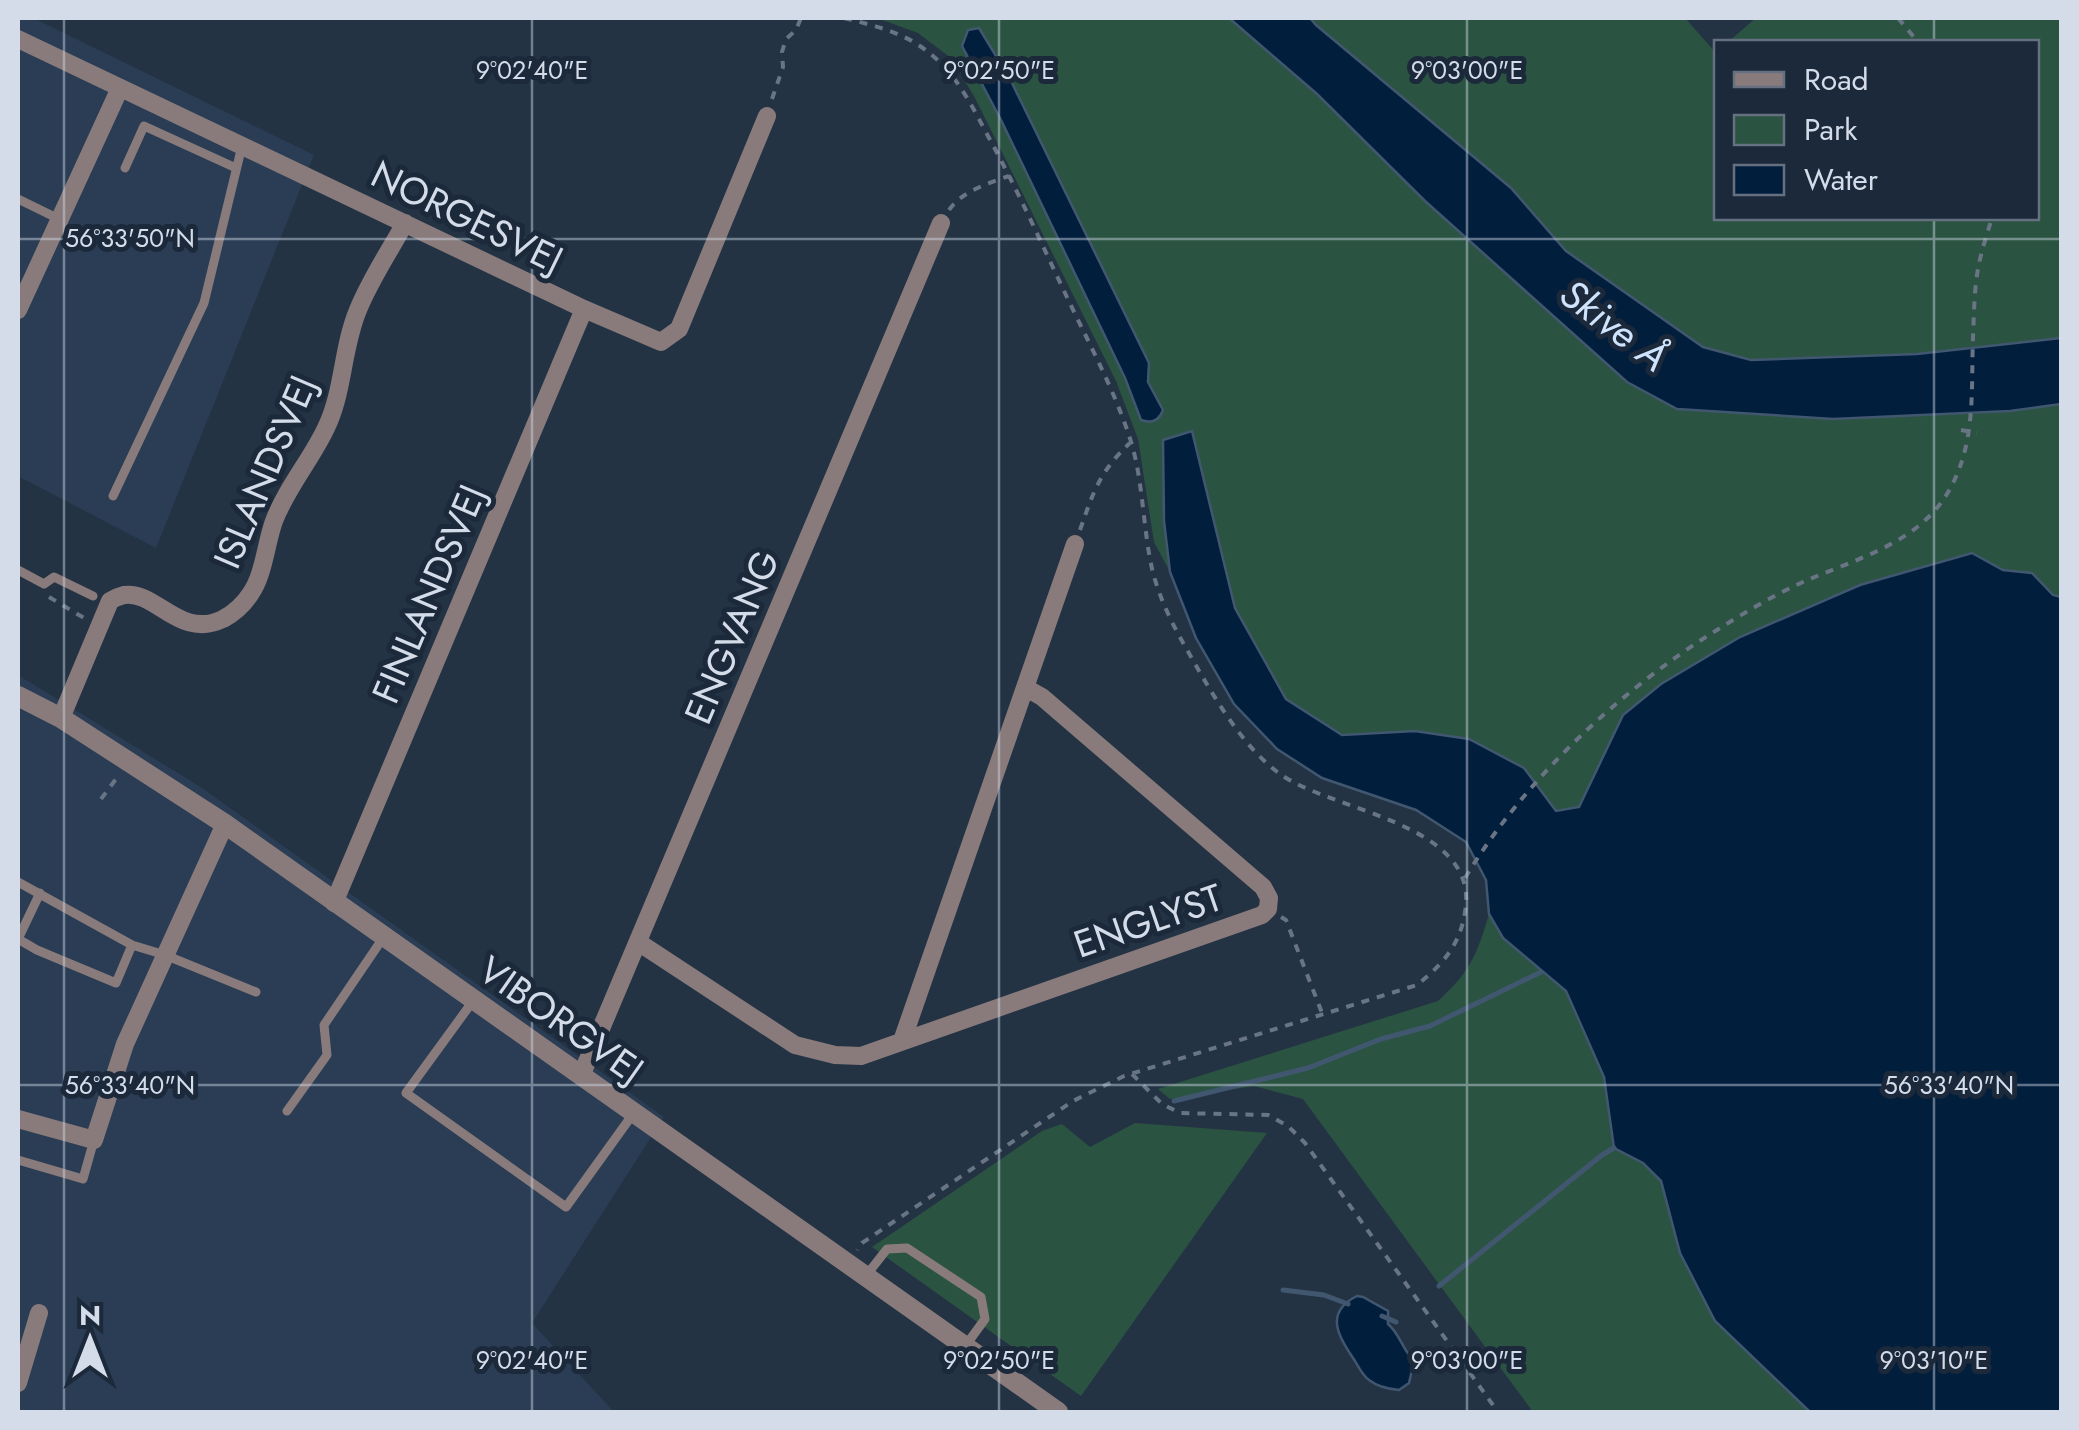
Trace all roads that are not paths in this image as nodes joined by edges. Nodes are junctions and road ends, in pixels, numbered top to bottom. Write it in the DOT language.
graph roads {
  1 [pos="18,39"];
  2 [pos="120,88"];
  3 [pos="767,116"];
  4 [pos="242,146"];
  5 [pos="125,168"];
  6 [pos="236,168"];
  7 [pos="18,199"];
  8 [pos="59,220"];
  9 [pos="405,223"];
  10 [pos="942,223"];
  11 [pos="584,309"];
  12 [pos="18,310"];
  13 [pos="112,496"];
  14 [pos="1075,544"];
  15 [pos="18,570"];
  16 [pos="93,596"];
  17 [pos="1026,688"];
  18 [pos="18,696"];
  19 [pos="60,718"];
  20 [pos="224,824"];
  21 [pos="18,882"];
  22 [pos="40,893"];
  23 [pos="334,903"];
  24 [pos="384,938"];
  25 [pos="638,942"];
  26 [pos="132,945"];
  27 [pos="165,956"];
  28 [pos="256,992"];
  29 [pos="473,1000"];
  30 [pos="902,1041"];
  31 [pos="581,1076"];
  32 [pos="287,1111"];
  33 [pos="633,1114"];
  34 [pos="18,1119"];
  35 [pos="94,1140"];
  36 [pos="18,1160"];
  37 [pos="866,1277"];
  38 [pos="39,1313"];
  39 [pos="965,1347"];
  40 [pos="18,1383"];
  41 [pos="1058,1412"];
  1 -- 2 [label="street, NORGESVEJ"];
  2 -- 4 [label="street, NORGESVEJ"];
  2 -- 8 [label="street"];
  3 -- 11 [label="street, NORGESVEJ"];
  4 -- 6 [label="lane"];
  4 -- 9 [label="street, NORGESVEJ"];
  5 -- 6 [label="lane"];
  6 -- 13 [label="lane"];
  7 -- 8 [label="lane"];
  8 -- 12 [label="street"];
  9 -- 11 [label="street, NORGESVEJ"];
  9 -- 19 [label="street, ISLANDSVEJ"];
  10 -- 25 [label="street, ENGVANG"];
  11 -- 23 [label="street, FINLANDSVEJ"];
  14 -- 17 [label="street"];
  15 -- 16 [label="lane"];
  17 -- 30 [label="street"];
  17 -- 30 [label="street, ENGLYST"];
  18 -- 19 [label="street, VIBORGVEJ"];
  19 -- 20 [label="street, VIBORGVEJ"];
  20 -- 23 [label="street, VIBORGVEJ"];
  20 -- 27 [label="street"];
  21 -- 22 [label="lane"];
  22 -- 26 [label="lane"];
  22 -- 26 [label="lane"];
  23 -- 24 [label="street, VIBORGVEJ"];
  24 -- 29 [label="street, VIBORGVEJ"];
  24 -- 32 [label="lane"];
  25 -- 30 [label="street, ENGLYST"];
  25 -- 31 [label="street, ENGVANG"];
  26 -- 27 [label="lane"];
  27 -- 28 [label="lane"];
  27 -- 35 [label="street"];
  29 -- 31 [label="street, VIBORGVEJ"];
  29 -- 33 [label="lane"];
  31 -- 33 [label="street, VIBORGVEJ"];
  33 -- 37 [label="street, VIBORGVEJ"];
  34 -- 35 [label="street"];
  35 -- 36 [label="lane"];
  37 -- 39 [label="street, VIBORGVEJ"];
  37 -- 39 [label="lane"];
  38 -- 40 [label="street"];
  39 -- 41 [label="street, VIBORGVEJ"];
}
